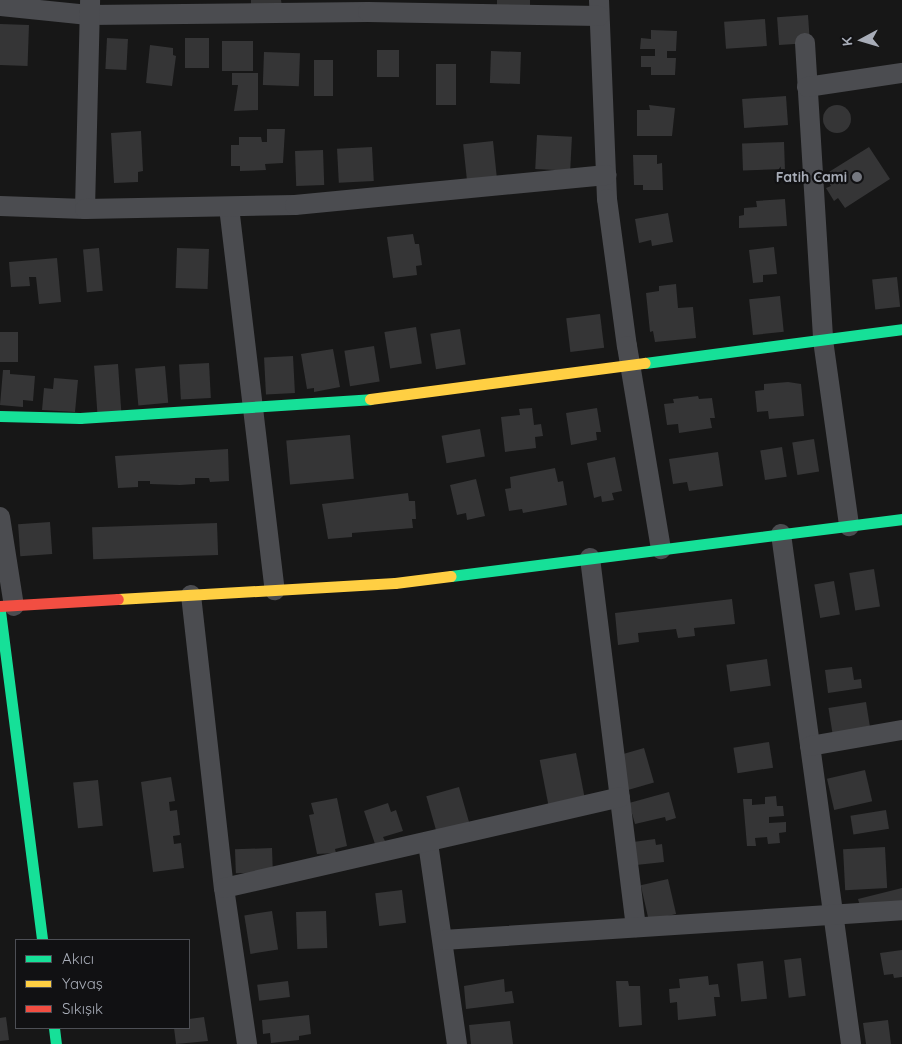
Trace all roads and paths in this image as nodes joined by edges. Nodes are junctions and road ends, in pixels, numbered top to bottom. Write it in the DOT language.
graph roads {
  1 [pos="0,6"];
  2 [pos="89,7"];
  3 [pos="599,8"];
  4 [pos="805,43"];
  5 [pos="902,73"];
  6 [pos="807,87"];
  7 [pos="606,175"];
  8 [pos="0,206"];
  9 [pos="229,206"];
  10 [pos="85,209"];
  11 [pos="902,330"];
  12 [pos="824,340"];
  13 [pos="630,368"];
  14 [pos="255,406"];
  15 [pos="0,416"];
  16 [pos="0,517"];
  17 [pos="902,519"];
  18 [pos="849,526"];
  19 [pos="782,534"];
  20 [pos="661,549"];
  21 [pos="590,558"];
  22 [pos="275,590"];
  23 [pos="191,595"];
  24 [pos="5,608"];
  25 [pos="902,730"];
  26 [pos="810,746"];
  27 [pos="620,797"];
  28 [pos="428,842"];
  29 [pos="224,888"];
  30 [pos="902,910"];
  31 [pos="832,914"];
  32 [pos="636,927"];
  33 [pos="42,939"];
  34 [pos="443,940"];
  35 [pos="54,1029"];
  36 [pos="56,1044"];
  37 [pos="246,1044"];
  38 [pos="457,1044"];
  39 [pos="851,1044"];
  1 -- 2 [label="street"];
  2 -- 3 [label="street"];
  2 -- 10 [label="street"];
  3 -- 7 [label="street"];
  4 -- 6 [label="street"];
  5 -- 6 [label="street"];
  6 -- 12 [label="street"];
  7 -- 9 [label="street"];
  7 -- 13 [label="street"];
  8 -- 10 [label="street"];
  9 -- 10 [label="street"];
  9 -- 14 [label="street"];
  11 -- 12 [label="street"];
  12 -- 13 [label="street"];
  12 -- 18 [label="street"];
  13 -- 14 [label="street"];
  13 -- 20 [label="street"];
  14 -- 15 [label="street"];
  14 -- 22 [label="street"];
  16 -- 24 [label="street"];
  17 -- 18 [label="street"];
  18 -- 19 [label="street"];
  19 -- 20 [label="street"];
  19 -- 26 [label="street"];
  20 -- 21 [label="street"];
  21 -- 22 [label="street"];
  21 -- 27 [label="street"];
  22 -- 23 [label="street"];
  23 -- 24 [label="street"];
  23 -- 29 [label="street"];
  24 -- 33 [label="street"];
  25 -- 26 [label="street"];
  26 -- 31 [label="street"];
  27 -- 28 [label="street"];
  27 -- 32 [label="street"];
  28 -- 29 [label="street"];
  28 -- 34 [label="street"];
  29 -- 37 [label="street"];
  30 -- 31 [label="street"];
  31 -- 32 [label="street"];
  31 -- 39 [label="street"];
  32 -- 34 [label="street"];
  34 -- 38 [label="street"];
  35 -- 36 [label="street"];
}
